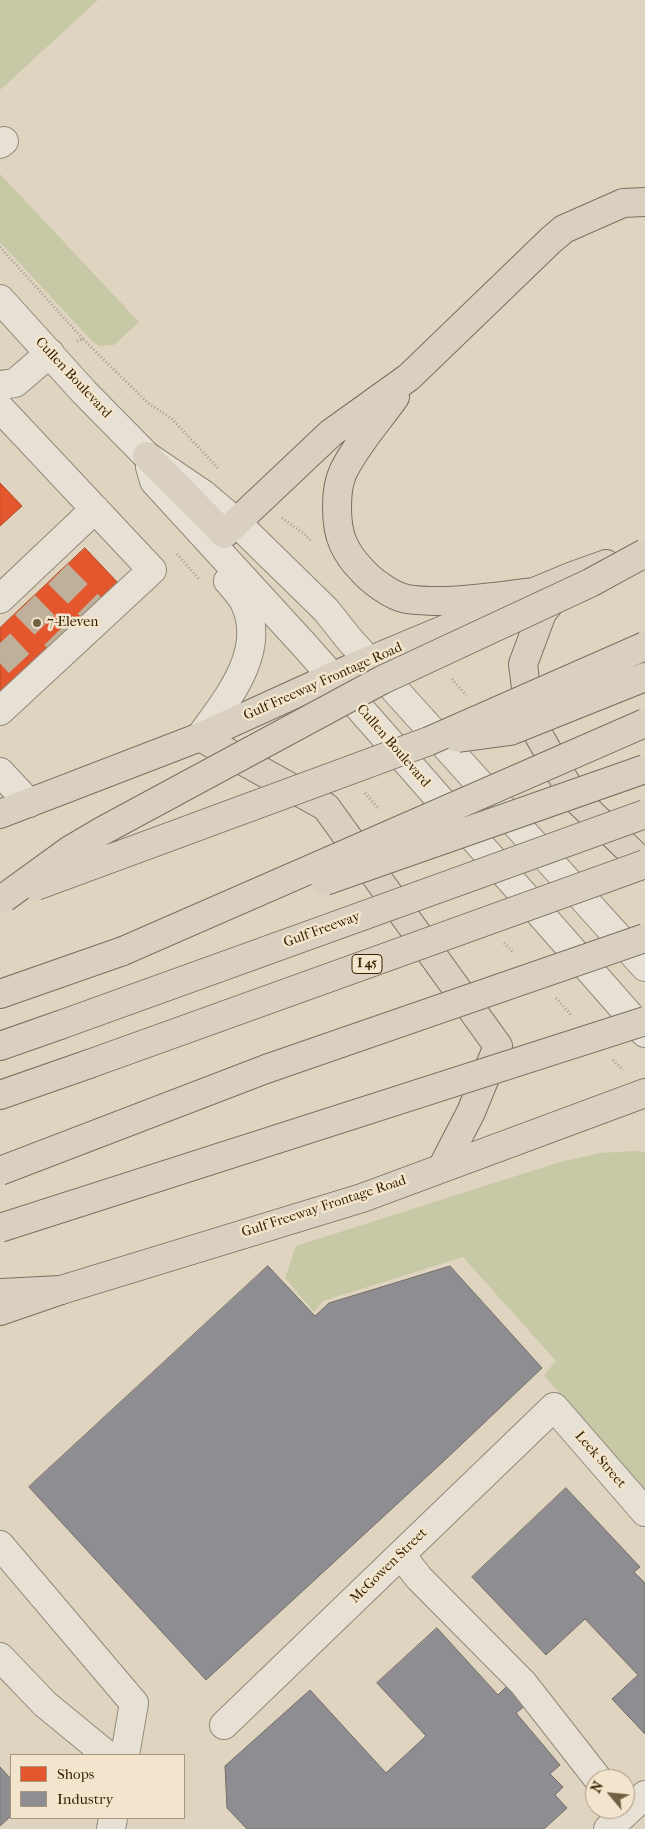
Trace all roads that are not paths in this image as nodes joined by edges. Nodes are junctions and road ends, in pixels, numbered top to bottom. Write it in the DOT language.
graph roads {
  1 [pos="645,202"];
  2 [pos="0,299"];
  3 [pos="50,353"];
  4 [pos="409,377"];
  5 [pos="0,385"];
  6 [pos="0,408"];
  7 [pos="150,469"];
  8 [pos="95,509"];
  9 [pos="237,523"];
  10 [pos="645,552"];
  11 [pos="570,577"];
  12 [pos="536,592"];
  13 [pos="11,598"];
  14 [pos="645,646"];
  15 [pos="369,661"];
  16 [pos="332,677"];
  17 [pos="645,677"];
  18 [pos="0,711"];
  19 [pos="645,723"];
  20 [pos="200,737"];
  21 [pos="429,741"];
  22 [pos="645,769"];
  23 [pos="0,772"];
  24 [pos="29,803"];
  25 [pos="0,814"];
  26 [pos="645,814"];
  27 [pos="645,865"];
  28 [pos="2,899"];
  29 [pos="645,938"];
  30 [pos="123,951"];
  31 [pos="645,967"];
  32 [pos="6,992"];
  33 [pos="645,1021"];
  34 [pos="645,1033"];
  35 [pos="0,1046"];
  36 [pos="645,1093"];
  37 [pos="0,1095"];
  38 [pos="443,1166"];
  39 [pos="0,1171"];
  40 [pos="0,1228"];
  41 [pos="61,1290"];
  42 [pos="0,1294"];
  43 [pos="0,1311"];
  44 [pos="554,1407"];
  45 [pos="645,1512"];
  46 [pos="0,1544"];
  47 [pos="401,1555"];
  48 [pos="0,1657"];
  49 [pos="224,1725"];
  50 [pos="106,1754"];
  51 [pos="124,1754"];
  52 [pos="590,1769"];
  1 -- 4 [label="main road"];
  2 -- 3 [label="street, Cullen Boulevard"];
  3 -- 5 [label="street"];
  3 -- 7 [label="street, Cullen Boulevard"];
  4 -- 9 [label="main road"];
  4 -- 12 [label="main road"];
  6 -- 8 [label="street"];
  7 -- 9 [label="main road"];
  7 -- 16 [label="street, Cullen Boulevard"];
  7 -- 20 [label="street"];
  8 -- 13 [label="street"];
  8 -- 18 [label="street"];
  9 -- 15 [label="street"];
  10 -- 11 [label="main road, Gulf Freeway Frontage Road"];
  10 -- 28 [label="main road, bridge"];
  11 -- 12 [label="main road, Gulf Freeway Frontage Road"];
  11 -- 27 [label="main road"];
  12 -- 15 [label="main road, Gulf Freeway Frontage Road"];
  14 -- 21 [label="main road, bridge"];
  15 -- 16 [label="main road, Gulf Freeway Frontage Road"];
  15 -- 31 [label="street"];
  16 -- 20 [label="main road, Gulf Freeway Frontage Road"];
  16 -- 34 [label="street, Cullen Boulevard"];
  17 -- 21 [label="main road, bridge"];
  19 -- 30 [label="main road, bridge"];
  20 -- 24 [label="main road, Gulf Freeway Frontage Road"];
  20 -- 38 [label="main road"];
  21 -- 28 [label="main road, bridge"];
  22 -- 30 [label="main road, bridge"];
  23 -- 24 [label="street"];
  24 -- 25 [label="main road, Gulf Freeway Frontage Road"];
  26 -- 35 [label="main road, Gulf Freeway, bridge"];
  27 -- 37 [label="main road, I 45, bridge"];
  29 -- 39 [label="main road, bridge"];
  30 -- 32 [label="main road"];
  33 -- 40 [label="main road, bridge"];
  36 -- 38 [label="main road, Gulf Freeway Frontage Road"];
  38 -- 41 [label="main road, Gulf Freeway Frontage Road"];
  41 -- 42 [label="main road"];
  41 -- 43 [label="main road, Gulf Freeway Frontage Road"];
  44 -- 45 [label="street, Leek Street"];
  44 -- 47 [label="street, McGowen Street"];
  46 -- 51 [label="street"];
  47 -- 49 [label="street, McGowen Street"];
  47 -- 52 [label="street"];
  48 -- 50 [label="street"];
}
